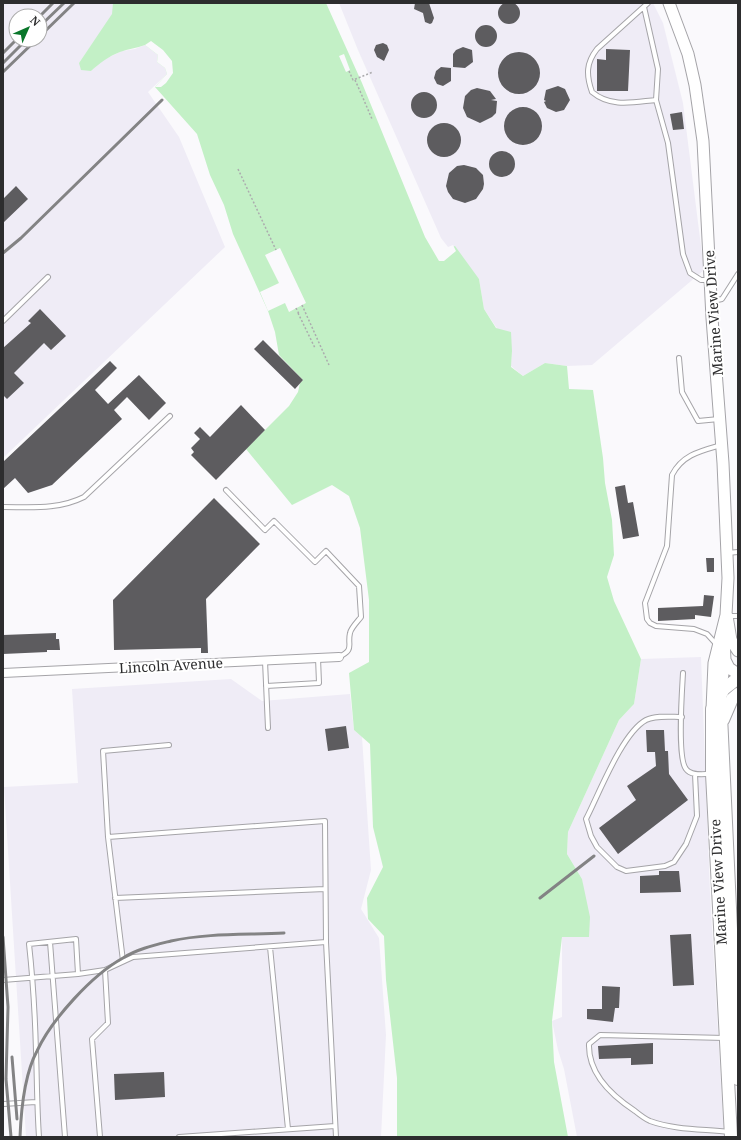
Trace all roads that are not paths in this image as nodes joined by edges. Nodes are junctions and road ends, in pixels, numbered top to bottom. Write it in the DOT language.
graph roads {
  1 [pos="648,3"];
  2 [pos="669,3"];
  3 [pos="644,7"];
  4 [pos="656,100"];
  5 [pos="738,274"];
  6 [pos="48,277"];
  7 [pos="710,280"];
  8 [pos="712,302"];
  9 [pos="3,321"];
  10 [pos="679,358"];
  11 [pos="170,416"];
  12 [pos="720,419"];
  13 [pos="721,444"];
  14 [pos="226,490"];
  15 [pos="3,508"];
  16 [pos="732,553"];
  17 [pos="726,615"];
  18 [pos="738,616"];
  19 [pos="722,627"];
  20 [pos="718,646"];
  21 [pos="738,651"];
  22 [pos="339,657"];
  23 [pos="318,658"];
  24 [pos="265,660"];
  25 [pos="724,660"];
  26 [pos="3,673"];
  27 [pos="683,674"];
  28 [pos="738,674"];
  29 [pos="738,678"];
  30 [pos="266,686"];
  31 [pos="720,694"];
  32 [pos="738,694"];
  33 [pos="712,709"];
  34 [pos="682,717"];
  35 [pos="722,725"];
  36 [pos="268,728"];
  37 [pos="169,745"];
  38 [pos="695,774"];
  39 [pos="712,774"];
  40 [pos="108,837"];
  41 [pos="325,889"];
  42 [pos="115,898"];
  43 [pos="50,942"];
  44 [pos="326,942"];
  45 [pos="270,947"];
  46 [pos="123,961"];
  47 [pos="105,970"];
  48 [pos="78,974"];
  49 [pos="53,976"];
  50 [pos="33,978"];
  51 [pos="3,980"];
  52 [pos="726,1038"];
  53 [pos="738,1079"];
  54 [pos="36,1102"];
  55 [pos="3,1104"];
  56 [pos="335,1126"];
  57 [pos="288,1129"];
  58 [pos="731,1134"];
  59 [pos="39,1137"];
  60 [pos="65,1137"];
  61 [pos="100,1137"];
  62 [pos="179,1137"];
  63 [pos="336,1137"];
  1 -- 3 [label="lane"];
  2 -- 7 [label="main road, Marine View Drive"];
  3 -- 4 [label="lane"];
  3 -- 4 [label="lane"];
  4 -- 7 [label="lane"];
  5 -- 8 [label="lane"];
  6 -- 9 [label="lane"];
  7 -- 8 [label="main road, Marine View Drive"];
  8 -- 12 [label="main road, Marine View Drive"];
  10 -- 12 [label="lane"];
  11 -- 15 [label="lane"];
  12 -- 13 [label="main road, Marine View Drive"];
  13 -- 16 [label="main road, Marine View Drive"];
  13 -- 20 [label="lane"];
  14 -- 22 [label="lane"];
  16 -- 17 [label="main road, Marine View Drive"];
  17 -- 18 [label="lane"];
  17 -- 19 [label="main road, Marine View Drive"];
  17 -- 21 [label="main road"];
  19 -- 20 [label="main road, Marine View Drive"];
  19 -- 25 [label="main road, Marine View Drive"];
  20 -- 33 [label="main road, Marine View Drive"];
  22 -- 23 [label="street, Lincoln Avenue"];
  23 -- 24 [label="street, Lincoln Avenue"];
  23 -- 30 [label="lane"];
  24 -- 26 [label="street, Lincoln Avenue"];
  24 -- 30 [label="lane"];
  25 -- 28 [label="main road"];
  25 -- 31 [label="main road, Marine View Drive"];
  27 -- 34 [label="lane"];
  29 -- 31 [label="main road"];
  30 -- 36 [label="lane"];
  31 -- 33 [label="main road"];
  31 -- 35 [label="main road, Marine View Drive"];
  32 -- 35 [label="main road"];
  33 -- 39 [label="main road, Marine View Drive"];
  34 -- 38 [label="lane"];
  34 -- 38 [label="lane"];
  35 -- 53 [label="main road, Marine View Drive"];
  37 -- 40 [label="lane"];
  38 -- 39 [label="lane"];
  39 -- 52 [label="main road, Marine View Drive"];
  40 -- 41 [label="lane"];
  40 -- 42 [label="lane"];
  41 -- 42 [label="lane"];
  41 -- 44 [label="lane"];
  42 -- 46 [label="lane"];
  43 -- 48 [label="lane"];
  43 -- 49 [label="lane"];
  43 -- 50 [label="lane"];
  44 -- 45 [label="lane"];
  44 -- 56 [label="lane"];
  45 -- 46 [label="lane"];
  45 -- 57 [label="lane"];
  46 -- 47 [label="lane"];
  47 -- 48 [label="lane"];
  47 -- 61 [label="lane"];
  48 -- 49 [label="lane"];
  49 -- 50 [label="lane"];
  49 -- 60 [label="lane"];
  50 -- 51 [label="lane"];
  50 -- 54 [label="lane"];
  52 -- 58 [label="main road, Marine View Drive"];
  52 -- 58 [label="lane"];
  54 -- 55 [label="lane"];
  54 -- 59 [label="lane"];
  56 -- 57 [label="lane"];
  56 -- 63 [label="lane"];
  57 -- 62 [label="lane"];
}
